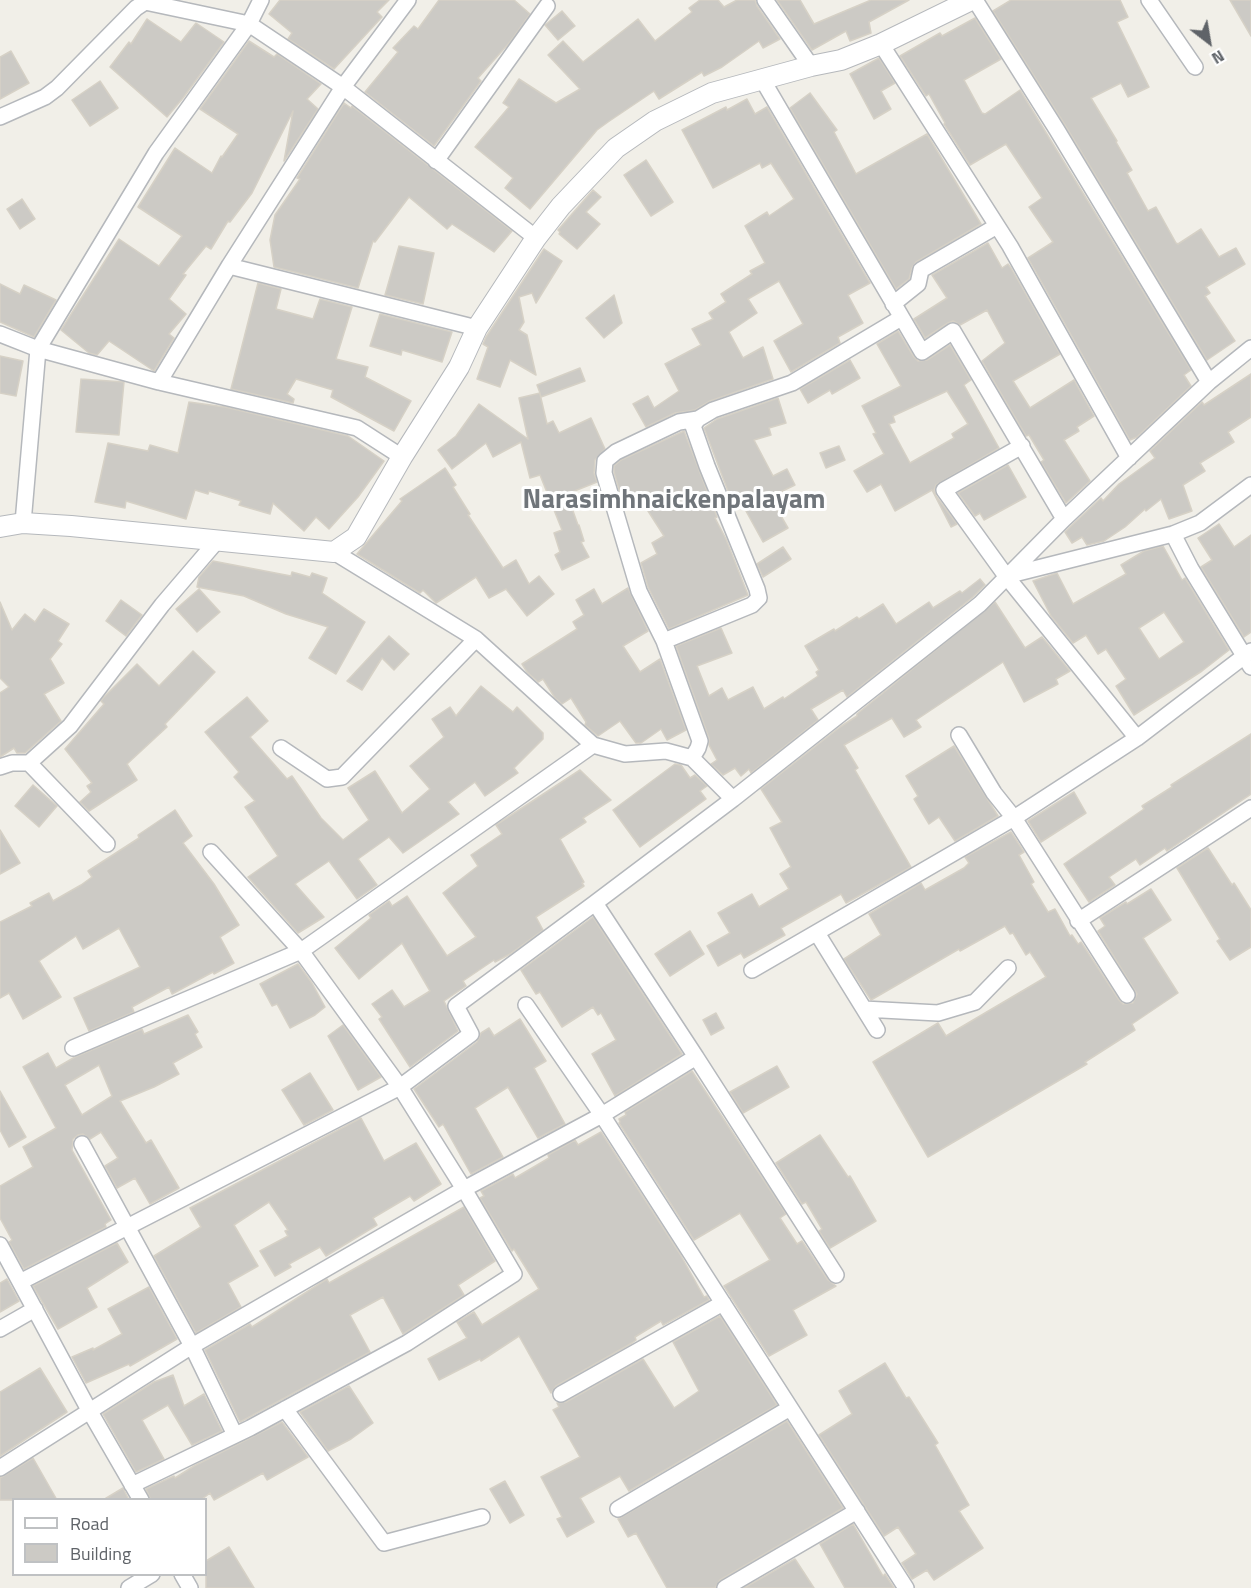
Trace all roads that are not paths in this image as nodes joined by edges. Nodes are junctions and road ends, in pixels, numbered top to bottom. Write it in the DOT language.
graph roads {
  1 [pos="261,0"];
  2 [pos="408,0"];
  3 [pos="765,0"];
  4 [pos="973,0"];
  5 [pos="1149,0"];
  6 [pos="547,6"];
  7 [pos="249,24"];
  8 [pos="881,44"];
  9 [pos="811,66"];
  10 [pos="1195,67"];
  11 [pos="762,79"];
  12 [pos="343,87"];
  13 [pos="0,117"];
  14 [pos="436,161"];
  15 [pos="997,226"];
  16 [pos="536,238"];
  17 [pos="229,266"];
  18 [pos="897,311"];
  19 [pos="477,328"];
  20 [pos="0,334"];
  21 [pos="1251,348"];
  22 [pos="38,349"];
  23 [pos="159,382"];
  24 [pos="1209,382"];
  25 [pos="698,419"];
  26 [pos="1022,446"];
  27 [pos="402,457"];
  28 [pos="1129,458"];
  29 [pos="1251,485"];
  30 [pos="1064,519"];
  31 [pos="23,523"];
  32 [pos="0,527"];
  33 [pos="1173,534"];
  34 [pos="216,542"];
  35 [pos="334,552"];
  36 [pos="1006,576"];
  37 [pos="476,639"];
  38 [pos="664,641"];
  39 [pos="1248,658"];
  40 [pos="959,735"];
  41 [pos="1137,738"];
  42 [pos="593,745"];
  43 [pos="280,748"];
  44 [pos="692,758"];
  45 [pos="29,763"];
  46 [pos="0,767"];
  47 [pos="733,799"];
  48 [pos="1251,808"];
  49 [pos="1014,818"];
  50 [pos="107,844"];
  51 [pos="211,852"];
  52 [pos="595,903"];
  53 [pos="1078,921"];
  54 [pos="817,933"];
  55 [pos="301,951"];
  56 [pos="1008,968"];
  57 [pos="752,970"];
  58 [pos="1127,995"];
  59 [pos="526,1005"];
  60 [pos="864,1009"];
  61 [pos="878,1030"];
  62 [pos="73,1048"];
  63 [pos="696,1057"];
  64 [pos="400,1087"];
  65 [pos="602,1115"];
  66 [pos="82,1144"];
  67 [pos="464,1189"];
  68 [pos="128,1227"];
  69 [pos="0,1245"];
  70 [pos="836,1275"];
  71 [pos="20,1282"];
  72 [pos="723,1303"];
  73 [pos="35,1309"];
  74 [pos="0,1329"];
  75 [pos="192,1346"];
  76 [pos="561,1394"];
  77 [pos="790,1408"];
  78 [pos="285,1409"];
  79 [pos="89,1410"];
  80 [pos="235,1435"];
  81 [pos="0,1468"];
  82 [pos="132,1485"];
  83 [pos="140,1498"];
  84 [pos="618,1509"];
  85 [pos="857,1512"];
  86 [pos="482,1517"];
  87 [pos="150,1576"];
  88 [pos="129,1588"];
  89 [pos="724,1588"];
  90 [pos="906,1588"];
  1 -- 7 [label="street"];
  2 -- 12 [label="street"];
  3 -- 9 [label="street"];
  4 -- 8 [label="street"];
  4 -- 24 [label="street"];
  5 -- 10 [label="street"];
  6 -- 14 [label="street"];
  7 -- 12 [label="street"];
  7 -- 13 [label="street"];
  7 -- 22 [label="street"];
  8 -- 9 [label="street"];
  8 -- 15 [label="street"];
  9 -- 11 [label="street"];
  11 -- 16 [label="street"];
  11 -- 18 [label="street"];
  12 -- 14 [label="street"];
  12 -- 17 [label="street"];
  14 -- 16 [label="street"];
  15 -- 18 [label="street"];
  15 -- 28 [label="street"];
  16 -- 19 [label="street"];
  17 -- 19 [label="street"];
  17 -- 23 [label="street"];
  18 -- 25 [label="street"];
  18 -- 26 [label="street"];
  19 -- 27 [label="street"];
  20 -- 22 [label="street"];
  21 -- 24 [label="street"];
  22 -- 23 [label="street"];
  22 -- 31 [label="street"];
  23 -- 27 [label="street"];
  24 -- 28 [label="street"];
  25 -- 38 [label="street"];
  25 -- 38 [label="street"];
  26 -- 30 [label="street"];
  26 -- 36 [label="street"];
  27 -- 35 [label="street"];
  28 -- 30 [label="street"];
  29 -- 33 [label="street"];
  30 -- 36 [label="street"];
  31 -- 32 [label="street"];
  31 -- 34 [label="street"];
  33 -- 36 [label="street"];
  33 -- 39 [label="street"];
  34 -- 35 [label="street"];
  34 -- 45 [label="street"];
  35 -- 37 [label="street"];
  36 -- 41 [label="street"];
  36 -- 47 [label="street"];
  37 -- 42 [label="street"];
  37 -- 43 [label="street"];
  38 -- 44 [label="street"];
  39 -- 41 [label="street"];
  40 -- 49 [label="street"];
  41 -- 49 [label="street"];
  42 -- 44 [label="street"];
  42 -- 55 [label="street"];
  44 -- 47 [label="street"];
  45 -- 46 [label="street"];
  45 -- 50 [label="street"];
  47 -- 52 [label="street"];
  48 -- 53 [label="street"];
  49 -- 53 [label="street"];
  49 -- 54 [label="street"];
  51 -- 55 [label="street"];
  52 -- 63 [label="street"];
  52 -- 64 [label="street"];
  53 -- 58 [label="street"];
  54 -- 57 [label="street"];
  54 -- 60 [label="street"];
  55 -- 62 [label="street"];
  55 -- 64 [label="street"];
  56 -- 60 [label="street"];
  59 -- 65 [label="street"];
  60 -- 61 [label="street"];
  63 -- 65 [label="street"];
  63 -- 70 [label="street"];
  64 -- 67 [label="street"];
  64 -- 68 [label="street"];
  65 -- 67 [label="street"];
  65 -- 72 [label="street"];
  66 -- 68 [label="street"];
  67 -- 75 [label="street"];
  67 -- 78 [label="street"];
  68 -- 71 [label="street"];
  68 -- 75 [label="street"];
  69 -- 71 [label="street"];
  71 -- 73 [label="street"];
  72 -- 76 [label="street"];
  72 -- 77 [label="street"];
  73 -- 74 [label="street"];
  73 -- 79 [label="street"];
  75 -- 79 [label="street"];
  75 -- 80 [label="street"];
  77 -- 84 [label="street"];
  77 -- 85 [label="street"];
  78 -- 80 [label="street"];
  78 -- 86 [label="street"];
  79 -- 81 [label="street"];
  79 -- 82 [label="street"];
  80 -- 82 [label="street"];
  82 -- 83 [label="street"];
  85 -- 89 [label="street"];
  85 -- 90 [label="street"];
  87 -- 88 [label="street"];
}
